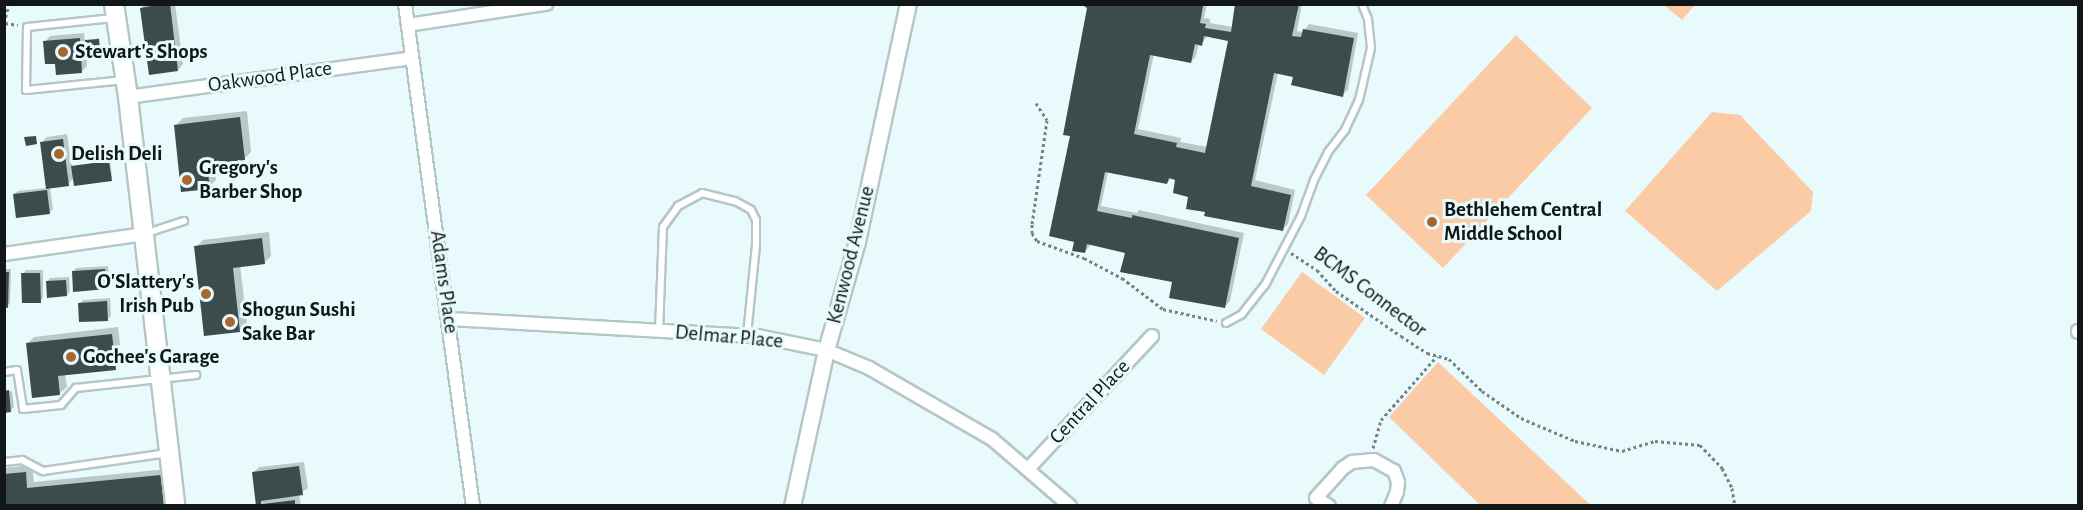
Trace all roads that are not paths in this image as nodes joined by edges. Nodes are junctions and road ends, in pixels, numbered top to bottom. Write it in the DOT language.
graph roads {
  1 [pos="405,4"];
  2 [pos="546,4"];
  3 [pos="908,4"];
  4 [pos="1362,4"];
  5 [pos="115,11"];
  6 [pos="408,25"];
  7 [pos="411,58"];
  8 [pos="127,88"];
  9 [pos="184,221"];
  10 [pos="145,234"];
  11 [pos="4,255"];
  12 [pos="450,319"];
  13 [pos="1226,323"];
  14 [pos="659,331"];
  15 [pos="747,335"];
  16 [pos="1152,336"];
  17 [pos="826,350"];
  18 [pos="4,372"];
  19 [pos="196,375"];
  20 [pos="161,381"];
  21 [pos="169,453"];
  22 [pos="4,462"];
  23 [pos="1028,469"];
  24 [pos="1312,502"];
  25 [pos="175,506"];
  26 [pos="473,506"];
  27 [pos="792,506"];
  28 [pos="1070,506"];
  29 [pos="1329,506"];
  30 [pos="1390,506"];
  1 -- 6 [label="street, Adams Place"];
  2 -- 6 [label="street"];
  3 -- 17 [label="street, Kenwood Avenue"];
  4 -- 13 [label="lane"];
  5 -- 8 [label="main road"];
  5 -- 8 [label="lane"];
  6 -- 7 [label="street, Adams Place"];
  7 -- 8 [label="street, Oakwood Place"];
  7 -- 12 [label="street, Adams Place"];
  8 -- 10 [label="main road"];
  9 -- 10 [label="lane"];
  10 -- 11 [label="street"];
  10 -- 20 [label="main road"];
  12 -- 14 [label="street, Delmar Place"];
  12 -- 26 [label="street, Adams Place"];
  14 -- 15 [label="street, Delmar Place"];
  14 -- 15 [label="lane"];
  15 -- 17 [label="street, Delmar Place"];
  16 -- 23 [label="street, Central Place"];
  17 -- 23 [label="street, Delmar Place"];
  17 -- 27 [label="street, Kenwood Avenue"];
  18 -- 20 [label="lane"];
  19 -- 20 [label="lane"];
  20 -- 21 [label="main road"];
  21 -- 22 [label="lane"];
  21 -- 25 [label="main road"];
  23 -- 28 [label="street, Delmar Place"];
  24 -- 29 [label="street"];
  24 -- 30 [label="street"];
}
